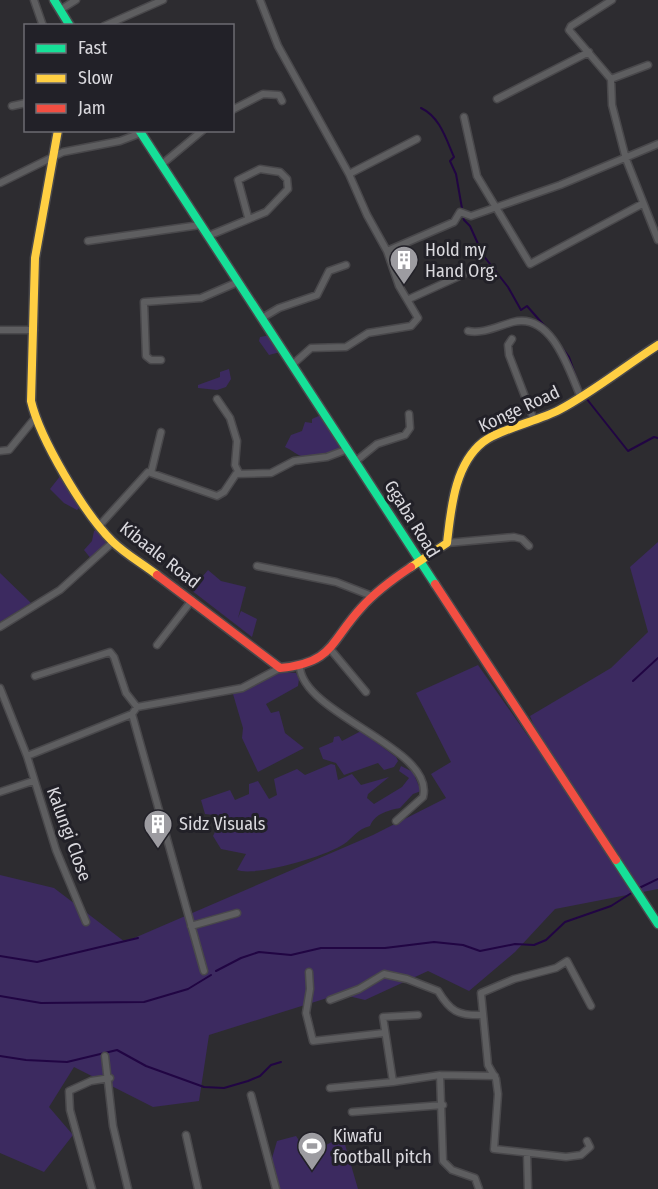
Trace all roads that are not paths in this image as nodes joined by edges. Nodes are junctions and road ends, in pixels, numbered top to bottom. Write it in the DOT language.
graph roads {
  1 [pos="34,0"];
  2 [pos="54,0"];
  3 [pos="76,0"];
  4 [pos="163,0"];
  5 [pos="260,0"];
  6 [pos="612,0"];
  7 [pos="60,10"];
  8 [pos="42,24"];
  9 [pos="69,24"];
  10 [pos="109,24"];
  11 [pos="589,52"];
  12 [pos="648,65"];
  13 [pos="611,79"];
  14 [pos="497,99"];
  15 [pos="282,101"];
  16 [pos="24,103"];
  17 [pos="12,106"];
  18 [pos="234,109"];
  19 [pos="464,117"];
  20 [pos="58,132"];
  21 [pos="140,132"];
  22 [pos="201,132"];
  23 [pos="417,139"];
  24 [pos="658,144"];
  25 [pos="55,157"];
  26 [pos="626,159"];
  27 [pos="162,165"];
  28 [pos="349,174"];
  29 [pos="0,183"];
  30 [pos="642,204"];
  31 [pos="496,207"];
  32 [pos="248,217"];
  33 [pos="200,225"];
  34 [pos="656,225"];
  35 [pos="208,236"];
  36 [pos="658,240"];
  37 [pos="88,241"];
  38 [pos="387,251"];
  39 [pos="346,265"];
  40 [pos="464,274"];
  41 [pos="238,282"];
  42 [pos="409,299"];
  43 [pos="262,318"];
  44 [pos="0,330"];
  45 [pos="34,330"];
  46 [pos="468,331"];
  47 [pos="512,339"];
  48 [pos="658,345"];
  49 [pos="161,360"];
  50 [pos="292,365"];
  51 [pos="581,398"];
  52 [pos="217,399"];
  53 [pos="409,414"];
  54 [pos="35,418"];
  55 [pos="534,420"];
  56 [pos="161,432"];
  57 [pos="348,450"];
  58 [pos="0,451"];
  59 [pos="356,461"];
  60 [pos="151,473"];
  61 [pos="236,475"];
  62 [pos="99,526"];
  63 [pos="113,542"];
  64 [pos="447,543"];
  65 [pos="529,546"];
  66 [pos="420,563"];
  67 [pos="257,566"];
  68 [pos="372,596"];
  69 [pos="192,600"];
  70 [pos="0,627"];
  71 [pos="157,645"];
  72 [pos="331,650"];
  73 [pos="280,668"];
  74 [pos="300,668"];
  75 [pos="35,676"];
  76 [pos="0,688"];
  77 [pos="366,692"];
  78 [pos="137,707"];
  79 [pos="132,714"];
  80 [pos="27,756"];
  81 [pos="33,781"];
  82 [pos="0,792"];
  83 [pos="396,821"];
  84 [pos="237,913"];
  85 [pos="86,922"];
  86 [pos="658,924"];
  87 [pos="191,926"];
  88 [pos="204,971"];
  89 [pos="309,972"];
  90 [pos="330,1000"];
  91 [pos="591,1006"];
  92 [pos="418,1015"];
  93 [pos="482,1015"];
  94 [pos="384,1033"];
  95 [pos="105,1056"];
  96 [pos="440,1075"];
  97 [pos="495,1076"];
  98 [pos="110,1078"];
  99 [pos="393,1082"];
  100 [pos="330,1088"];
  101 [pos="251,1095"];
  102 [pos="443,1105"];
  103 [pos="352,1112"];
  104 [pos="186,1135"];
  105 [pos="587,1141"];
  106 [pos="526,1154"];
  107 [pos="92,1189"];
  108 [pos="128,1189"];
  109 [pos="198,1189"];
  110 [pos="276,1189"];
  111 [pos="479,1189"];
  112 [pos="528,1189"];
  1 -- 8 [label="street"];
  2 -- 7 [label="street"];
  3 -- 7 [label="street"];
  4 -- 10 [label="street"];
  5 -- 28 [label="street"];
  6 -- 11 [label="street"];
  7 -- 9 [label="street"];
  11 -- 13 [label="street"];
  11 -- 14 [label="street"];
  12 -- 13 [label="street"];
  13 -- 26 [label="street"];
  15 -- 18 [label="street"];
  16 -- 17 [label="street"];
  19 -- 31 [label="street"];
  20 -- 25 [label="street, Kibaale Road"];
  21 -- 25 [label="street"];
  21 -- 27 [label="street, Ggaba Road"];
  22 -- 27 [label="street"];
  23 -- 28 [label="street"];
  24 -- 26 [label="street"];
  25 -- 29 [label="street"];
  25 -- 45 [label="street, Kibaale Road"];
  26 -- 30 [label="street"];
  26 -- 31 [label="street"];
  27 -- 33 [label="street, Ggaba Road"];
  28 -- 38 [label="street"];
  30 -- 31 [label="street"];
  30 -- 34 [label="street"];
  31 -- 38 [label="street"];
  32 -- 32 [label="street"];
  32 -- 35 [label="street"];
  33 -- 35 [label="street, Ggaba Road"];
  33 -- 37 [label="street"];
  34 -- 36 [label="street"];
  35 -- 41 [label="street, Ggaba Road"];
  38 -- 42 [label="street"];
  39 -- 43 [label="street"];
  40 -- 42 [label="street"];
  41 -- 43 [label="street, Ggaba Road"];
  41 -- 49 [label="street"];
  42 -- 50 [label="street"];
  43 -- 50 [label="street, Ggaba Road"];
  44 -- 45 [label="street"];
  45 -- 54 [label="street, Kibaale Road"];
  46 -- 51 [label="street"];
  47 -- 55 [label="street"];
  48 -- 51 [label="street, Konge Road"];
  50 -- 57 [label="street, Ggaba Road"];
  51 -- 55 [label="street, Konge Road"];
  52 -- 61 [label="street"];
  53 -- 59 [label="street"];
  54 -- 58 [label="street"];
  54 -- 62 [label="street, Kibaale Road"];
  55 -- 64 [label="street, Konge Road"];
  56 -- 60 [label="street"];
  57 -- 59 [label="street, Ggaba Road"];
  57 -- 61 [label="street"];
  59 -- 66 [label="street, Ggaba Road"];
  60 -- 61 [label="street"];
  60 -- 62 [label="street"];
  62 -- 63 [label="street, Kibaale Road"];
  63 -- 69 [label="street, Kibaale Road"];
  63 -- 70 [label="street"];
  64 -- 65 [label="street"];
  64 -- 66 [label="street"];
  66 -- 68 [label="street"];
  66 -- 86 [label="street, Ggaba Road"];
  67 -- 68 [label="street"];
  68 -- 72 [label="street"];
  69 -- 71 [label="street"];
  69 -- 73 [label="street, Kibaale Road"];
  72 -- 74 [label="street"];
  72 -- 77 [label="street"];
  73 -- 74 [label="street"];
  73 -- 78 [label="street"];
  74 -- 83 [label="street"];
  75 -- 78 [label="street"];
  76 -- 80 [label="street, Kalungi Close"];
  78 -- 79 [label="street"];
  79 -- 80 [label="street"];
  79 -- 87 [label="street"];
  80 -- 81 [label="street, Kalungi Close"];
  81 -- 82 [label="street"];
  81 -- 85 [label="street, Kalungi Close"];
  84 -- 87 [label="street"];
  87 -- 88 [label="street"];
  89 -- 94 [label="street"];
  90 -- 93 [label="street"];
  91 -- 93 [label="street"];
  92 -- 94 [label="street"];
  93 -- 97 [label="street"];
  94 -- 99 [label="street"];
  95 -- 98 [label="street"];
  96 -- 97 [label="street"];
  96 -- 99 [label="street"];
  96 -- 102 [label="street"];
  97 -- 106 [label="street"];
  98 -- 107 [label="street"];
  98 -- 108 [label="street"];
  99 -- 100 [label="street"];
  101 -- 110 [label="street"];
  102 -- 103 [label="street"];
  102 -- 111 [label="street"];
  104 -- 109 [label="street"];
  105 -- 106 [label="street"];
  106 -- 112 [label="street"];
}
